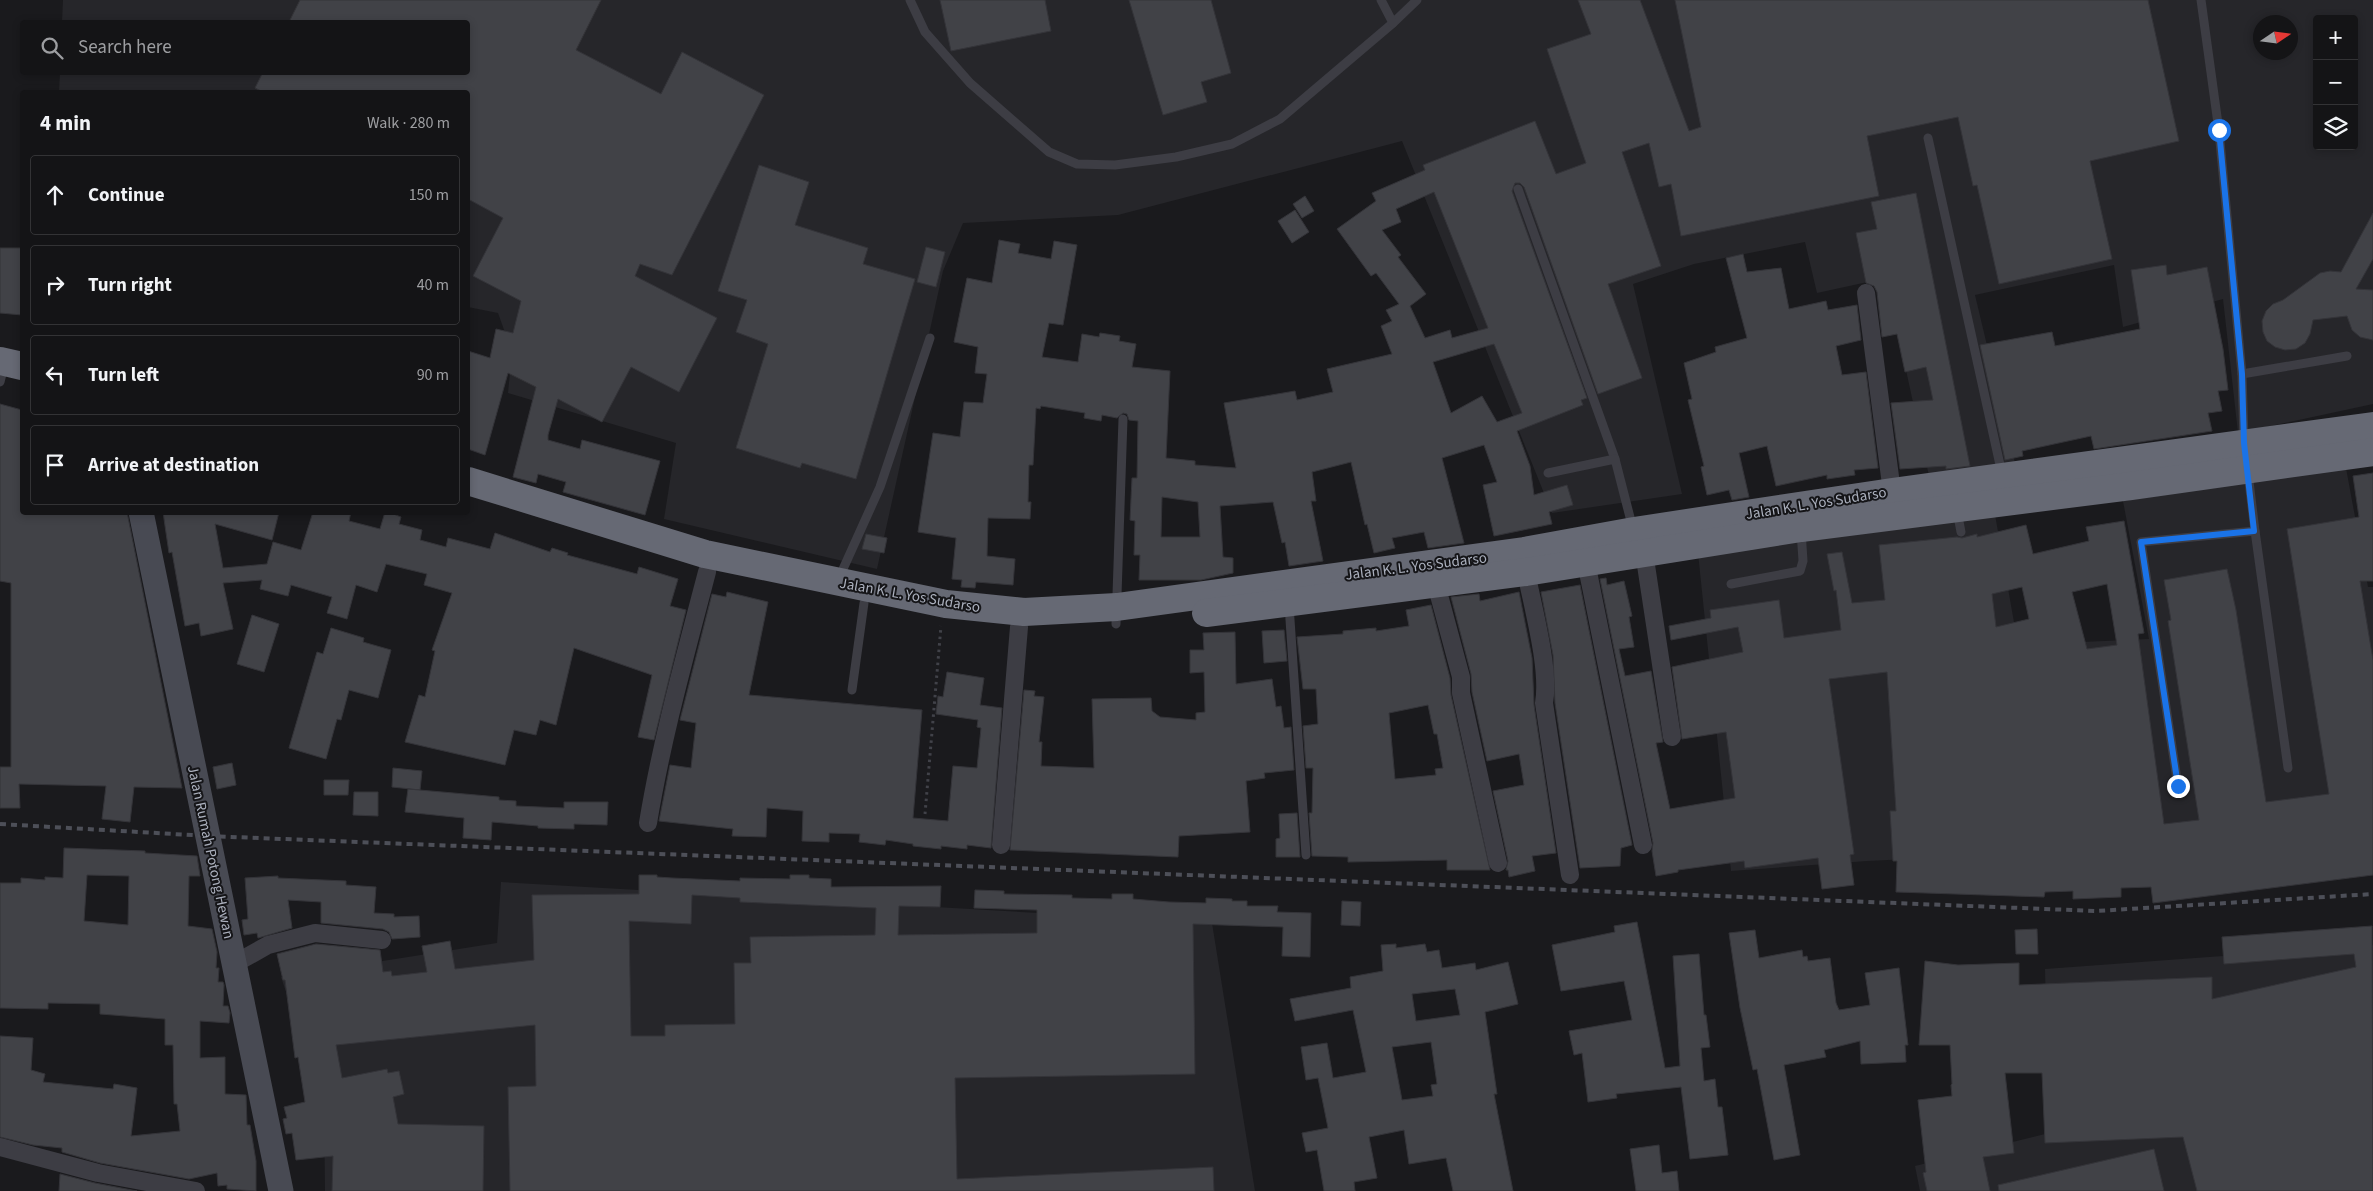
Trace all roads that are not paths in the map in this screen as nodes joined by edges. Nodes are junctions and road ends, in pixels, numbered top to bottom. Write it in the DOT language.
graph roads {
  1 [pos="910,0"];
  2 [pos="1381,0"];
  3 [pos="1417,0"];
  4 [pos="2201,0"];
  5 [pos="1393,24"];
  6 [pos="1928,138"];
  7 [pos="1518,189"];
  8 [pos="1866,292"];
  9 [pos="930,338"];
  10 [pos="2347,356"];
  11 [pos="2242,374"];
  12 [pos="1123,418"];
  13 [pos="2373,426"];
  14 [pos="2373,452"];
  15 [pos="2246,456"];
  16 [pos="1615,460"];
  17 [pos="1548,473"];
  18 [pos="2002,477"];
  19 [pos="470,482"];
  20 [pos="1892,492"];
  21 [pos="470,498"];
  22 [pos="142,515"];
  23 [pos="1801,528"];
  24 [pos="2254,531"];
  25 [pos="1639,542"];
  26 [pos="1586,562"];
  27 [pos="707,572"];
  28 [pos="1526,572"];
  29 [pos="837,583"];
  30 [pos="1436,584"];
  31 [pos="1730,584"];
  32 [pos="1289,602"];
  33 [pos="864,603"];
  34 [pos="1116,615"];
  35 [pos="1019,627"];
  36 [pos="852,690"];
  37 [pos="1672,737"];
  38 [pos="2288,768"];
  39 [pos="2178,786"];
  40 [pos="648,823"];
  41 [pos="1001,845"];
  42 [pos="1643,845"];
  43 [pos="1306,854"];
  44 [pos="1498,863"];
  45 [pos="1570,875"];
  46 [pos="382,940"];
  47 [pos="234,964"];
  48 [pos="0,1147"];
  49 [pos="196,1191"];
  50 [pos="281,1191"];
  1 -- 5 [label="lane"];
  2 -- 5 [label="lane"];
  3 -- 5 [label="lane"];
  4 -- 11 [label="lane"];
  6 -- 18 [label="lane"];
  7 -- 16 [label="lane"];
  8 -- 20 [label="street"];
  9 -- 29 [label="lane"];
  10 -- 11 [label="lane"];
  11 -- 15 [label="lane"];
  12 -- 34 [label="lane"];
  13 -- 15 [label="highway, Jalan K. L. Yos Sudarso"];
  14 -- 15 [label="highway, Jalan K. L. Yos Sudarso"];
  15 -- 18 [label="highway, Jalan K. L. Yos Sudarso"];
  15 -- 23 [label="highway, Jalan K. L. Yos Sudarso"];
  15 -- 24 [label="lane"];
  16 -- 17 [label="lane"];
  16 -- 25 [label="lane"];
  18 -- 20 [label="highway, Jalan K. L. Yos Sudarso"];
  19 -- 29 [label="highway, Jalan K. L. Yos Sudarso"];
  20 -- 25 [label="highway, Jalan K. L. Yos Sudarso"];
  21 -- 27 [label="highway, Jalan K. L. Yos Sudarso"];
  22 -- 47 [label="street, Jalan Rumah Potong Hewan"];
  23 -- 25 [label="highway, Jalan K. L. Yos Sudarso"];
  23 -- 31 [label="lane"];
  24 -- 38 [label="lane"];
  24 -- 39 [label="lane"];
  25 -- 26 [label="highway, Jalan K. L. Yos Sudarso"];
  25 -- 34 [label="highway, Jalan K. L. Yos Sudarso"];
  25 -- 37 [label="street"];
  26 -- 28 [label="highway, Jalan K. L. Yos Sudarso"];
  26 -- 42 [label="street"];
  27 -- 33 [label="highway, Jalan K. L. Yos Sudarso"];
  27 -- 40 [label="street"];
  28 -- 30 [label="highway, Jalan K. L. Yos Sudarso"];
  28 -- 45 [label="street"];
  29 -- 34 [label="highway, Jalan K. L. Yos Sudarso"];
  30 -- 32 [label="highway, Jalan K. L. Yos Sudarso"];
  30 -- 44 [label="street"];
  32 -- 34 [label="highway, Jalan K. L. Yos Sudarso"];
  32 -- 43 [label="lane"];
  33 -- 35 [label="highway, Jalan K. L. Yos Sudarso"];
  33 -- 36 [label="lane"];
  34 -- 35 [label="highway, Jalan K. L. Yos Sudarso"];
  35 -- 41 [label="street"];
  46 -- 47 [label="street"];
  47 -- 50 [label="street, Jalan Rumah Potong Hewan"];
  48 -- 49 [label="street"];
}
